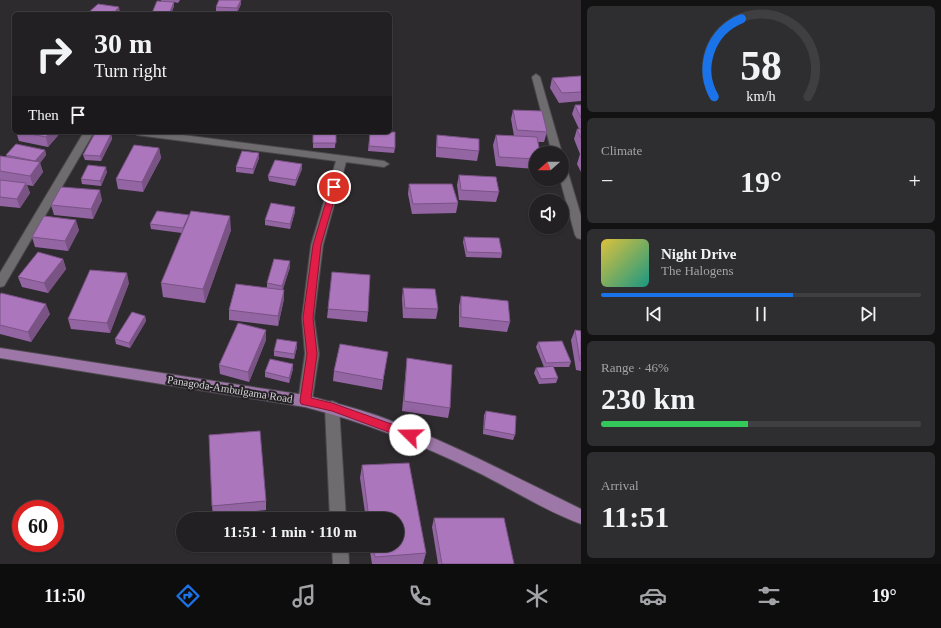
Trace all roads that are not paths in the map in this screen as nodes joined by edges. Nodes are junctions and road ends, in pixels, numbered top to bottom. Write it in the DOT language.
graph roads {
  1 [pos="536,77"];
  2 [pos="88,134"];
  3 [pos="172,134"];
  4 [pos="207,136"];
  5 [pos="555,146"];
  6 [pos="342,158"];
  7 [pos="384,164"];
  8 [pos="567,186"];
  9 [pos="581,235"];
  10 [pos="0,283"];
  11 [pos="0,353"];
  12 [pos="305,401"];
  13 [pos="332,407"];
  14 [pos="338,512"];
  15 [pos="581,518"];
  16 [pos="340,552"];
  17 [pos="341,564"];
  1 -- 5 [label="street"];
  2 -- 10 [label="street"];
  3 -- 4 [label="street"];
  4 -- 6 [label="street"];
  6 -- 7 [label="street"];
  6 -- 12 [label="street"];
  8 -- 9 [label="street"];
  11 -- 12 [label="main road, Panagoda-Ambulgama Road"];
  12 -- 13 [label="main road, Panagoda-Ambulgama Road"];
  13 -- 14 [label="street"];
  13 -- 15 [label="main road, Panagoda-Ambulgama Road"];
  16 -- 17 [label="street"];
}
